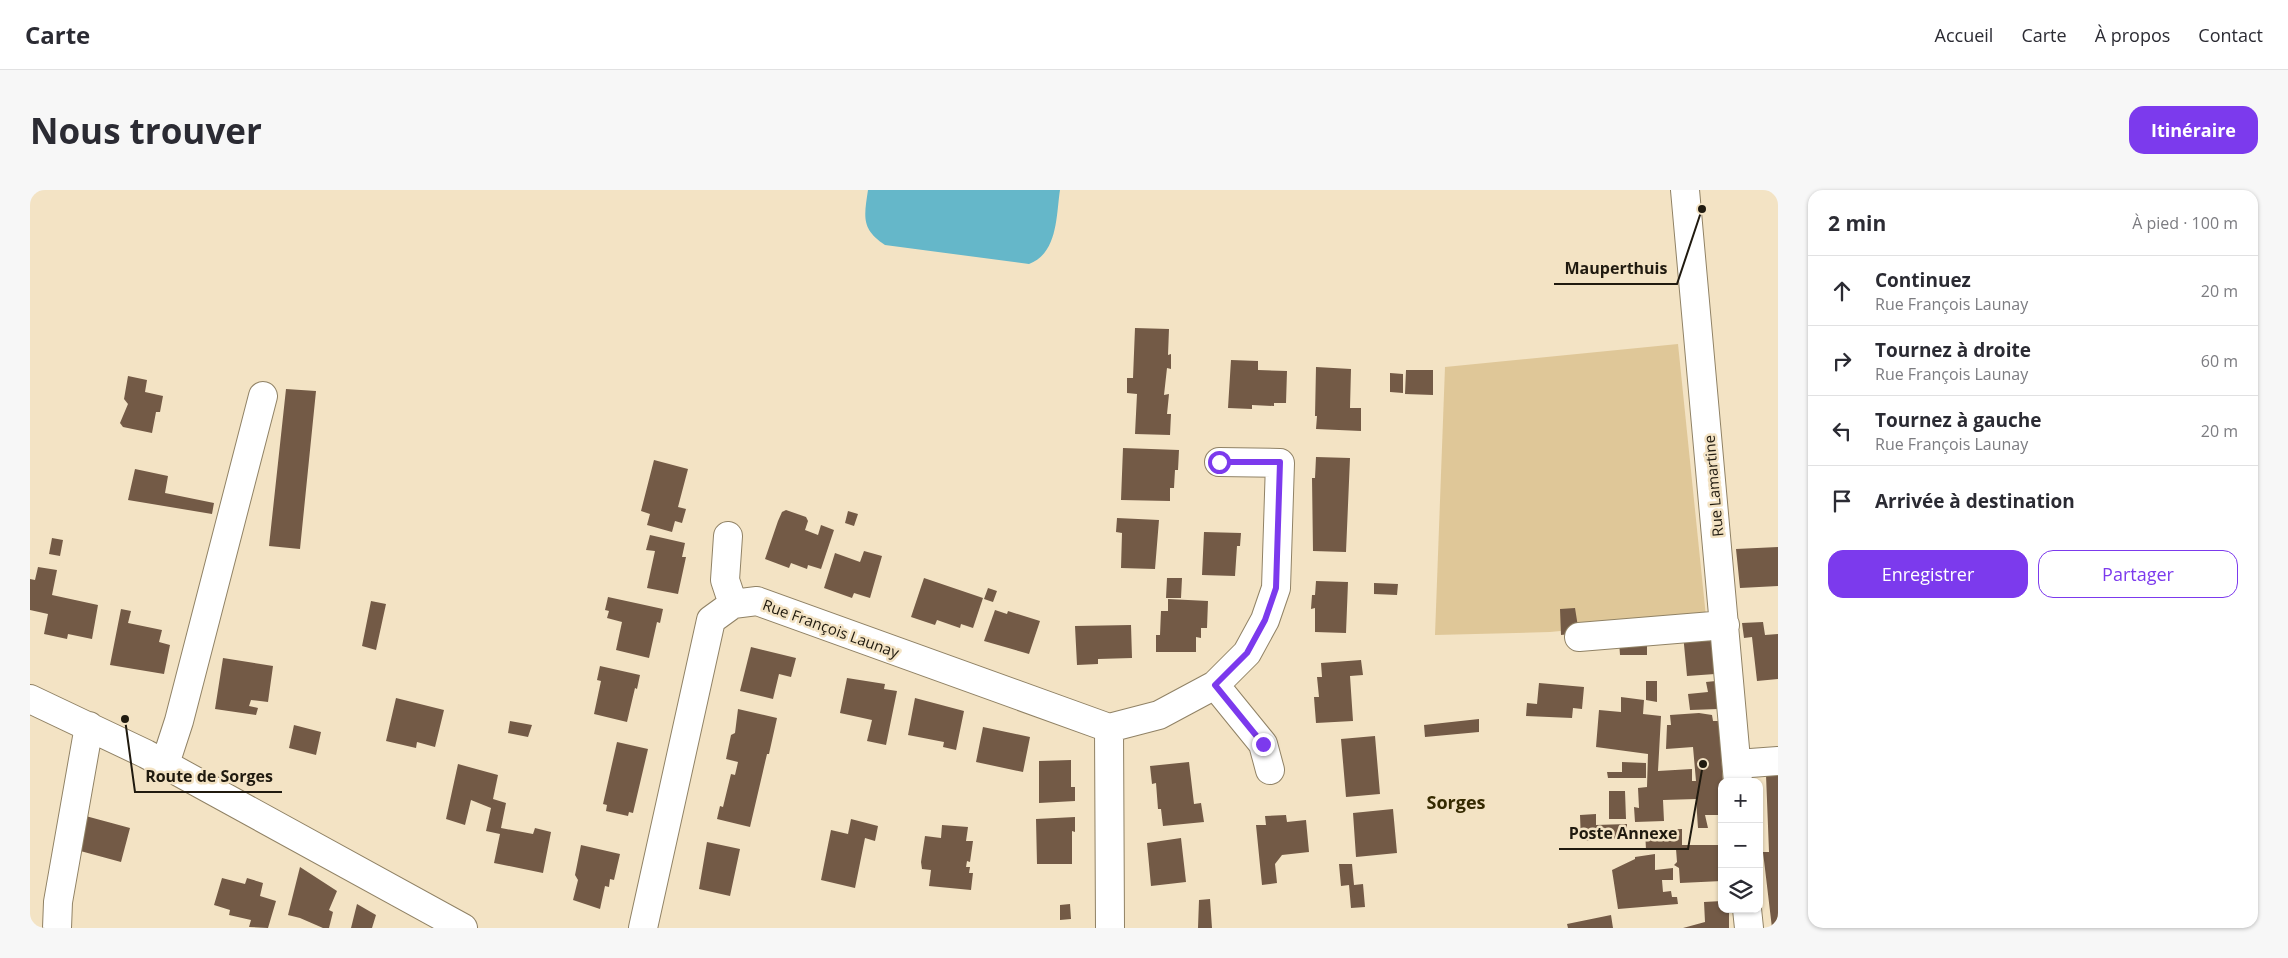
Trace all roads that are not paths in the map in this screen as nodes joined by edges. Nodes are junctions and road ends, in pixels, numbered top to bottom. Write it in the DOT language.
graph roads {
  1 [pos="1685,190"];
  2 [pos="263,396"];
  3 [pos="1219,462"];
  4 [pos="728,536"];
  5 [pos="733,604"];
  6 [pos="1725,625"];
  7 [pos="1580,637"];
  8 [pos="1215,685"];
  9 [pos="30,699"];
  10 [pos="90,726"];
  11 [pos="1109,728"];
  12 [pos="1778,761"];
  13 [pos="165,764"];
  14 [pos="1270,770"];
  15 [pos="1737,773"];
  16 [pos="1747,913"];
  17 [pos="57,928"];
  18 [pos="463,928"];
  19 [pos="643,928"];
  20 [pos="1110,928"];
  21 [pos="1749,928"];
  1 -- 6 [label="street, Rue Lamartine"];
  2 -- 13 [label="street"];
  3 -- 8 [label="street"];
  4 -- 5 [label="street"];
  5 -- 11 [label="street, Rue François Launay"];
  5 -- 19 [label="street, Rue François Launay"];
  6 -- 7 [label="street"];
  6 -- 15 [label="street, Rue Lamartine"];
  8 -- 11 [label="street"];
  8 -- 14 [label="street"];
  9 -- 10 [label="street"];
  10 -- 13 [label="street"];
  10 -- 17 [label="street"];
  11 -- 20 [label="street"];
  12 -- 15 [label="street"];
  13 -- 18 [label="street"];
  16 -- 21 [label="street"];
}
